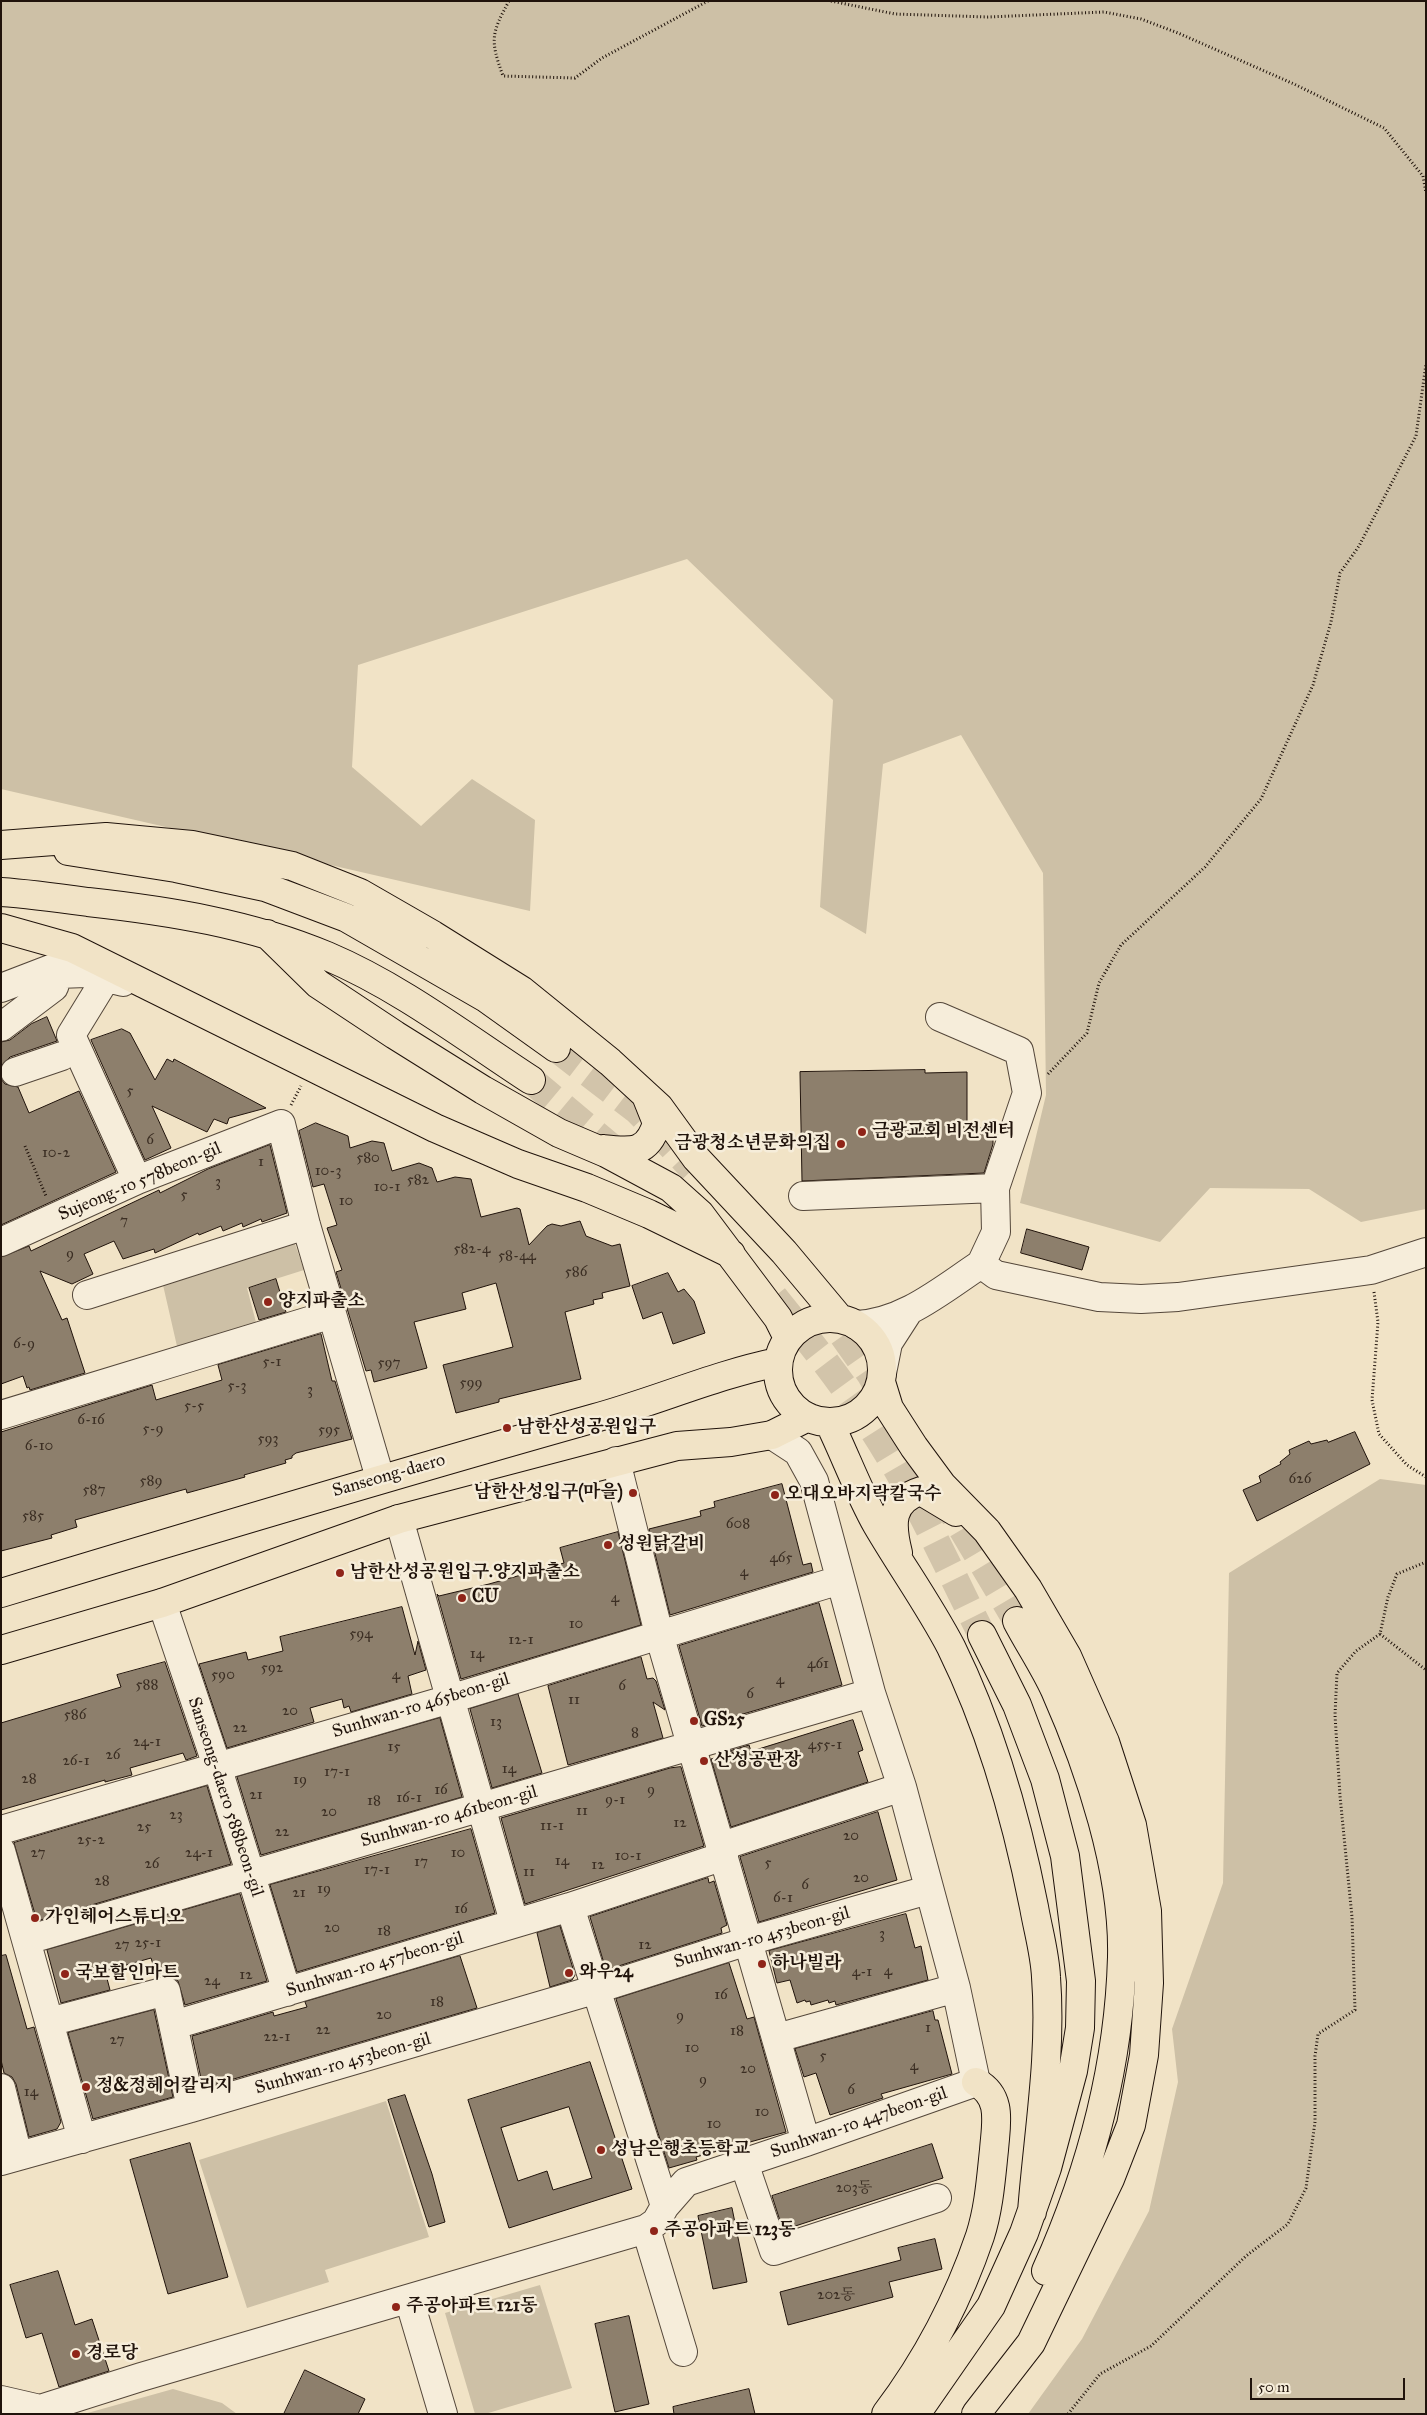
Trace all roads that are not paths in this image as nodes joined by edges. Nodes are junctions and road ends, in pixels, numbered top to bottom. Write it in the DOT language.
graph roads {
  1 [pos="13,845"];
  2 [pos="1,892"];
  3 [pos="1,928"];
  4 [pos="267,934"];
  5 [pos="58,974"];
  6 [pos="106,978"];
  7 [pos="1,988"];
  8 [pos="165,995"];
  9 [pos="940,1017"];
  10 [pos="1,1027"];
  11 [pos="556,1048"];
  12 [pos="62,1056"];
  13 [pos="16,1072"];
  14 [pos="531,1080"];
  15 [pos="646,1095"];
  16 [pos="594,1148"];
  17 [pos="137,1180"];
  18 [pos="995,1188"];
  19 [pos="803,1196"];
  20 [pos="306,1225"];
  21 [pos="1,1242"];
  22 [pos="1426,1252"];
  23 [pos="731,1254"];
  24 [pos="982,1264"];
  25 [pos="87,1295"];
  26 [pos="908,1312"];
  27 [pos="332,1314"];
  28 [pos="848,1322"];
  29 [pos="783,1350"];
  30 [pos="882,1378"];
  31 [pos="1,1416"];
  32 [pos="819,1420"];
  33 [pos="772,1435"];
  34 [pos="616,1461"];
  35 [pos="380,1478"];
  36 [pos="399,1519"];
  37 [pos="987,1531"];
  38 [pos="900,1559"];
  39 [pos="840,1580"];
  40 [pos="1,1593"];
  41 [pos="162,1602"];
  42 [pos="1017,1621"];
  43 [pos="658,1634"];
  44 [pos="982,1635"];
  45 [pos="1,1650"];
  46 [pos="871,1693"];
  47 [pos="450,1699"];
  48 [pos="692,1746"];
  49 [pos="217,1766"];
  50 [pos="902,1787"];
  51 [pos="483,1808"];
  52 [pos="1,1830"];
  53 [pos="723,1851"];
  54 [pos="1,1852"];
  55 [pos="251,1876"];
  56 [pos="928,1890"];
  57 [pos="570,1907"];
  58 [pos="514,1922"];
  59 [pos="17,1930"];
  60 [pos="748,1941"];
  61 [pos="956,1988"];
  62 [pos="597,1989"];
  63 [pos="286,1992"];
  64 [pos="49,2022"];
  65 [pos="174,2025"];
  66 [pos="777,2038"];
  67 [pos="976,2082"];
  68 [pos="1,2088"];
  69 [pos="191,2108"];
  70 [pos="82,2139"];
  71 [pos="806,2142"];
  72 [pos="10,2159"];
  73 [pos="744,2163"];
  74 [pos="938,2198"];
  75 [pos="665,2206"];
  76 [pos="1032,2212"];
  77 [pos="646,2229"];
  78 [pos="409,2298"];
  79 [pos="683,2352"];
  80 [pos="1,2400"];
  81 [pos="41,2411"];
  82 [pos="443,2414"];
  83 [pos="886,2414"];
  84 [pos="916,2414"];
  85 [pos="970,2414"];
  86 [pos="976,2414"];
  1 -- 11 [label="main road"];
  1 -- 15 [label="main road"];
  2 -- 4 [label="main road"];
  3 -- 8 [label="main road"];
  4 -- 14 [label="main road"];
  4 -- 16 [label="main road"];
  5 -- 6 [label="street"];
  5 -- 7 [label="street"];
  5 -- 10 [label="street"];
  6 -- 8 [label="street"];
  6 -- 17 [label="street"];
  8 -- 23 [label="main road"];
  9 -- 18 [label="street"];
  12 -- 13 [label="street"];
  15 -- 16 [label="main road"];
  15 -- 28 [label="main road"];
  16 -- 23 [label="main road"];
  17 -- 20 [label="street, Sujeong-ro 578beon-gil"];
  17 -- 21 [label="street, Sujeong-ro 578beon-gil"];
  18 -- 19 [label="street"];
  18 -- 24 [label="street"];
  20 -- 25 [label="street"];
  20 -- 27 [label="street"];
  22 -- 24 [label="street"];
  23 -- 29 [label="main road"];
  24 -- 26 [label="street"];
  26 -- 28 [label="street"];
  26 -- 30 [label="street"];
  27 -- 31 [label="street"];
  27 -- 35 [label="street"];
  28 -- 29 [label="main road"];
  28 -- 30 [label="main road"];
  29 -- 32 [label="main road"];
  29 -- 35 [label="main road, Sanseong-daero"];
  30 -- 32 [label="main road"];
  30 -- 37 [label="main road"];
  32 -- 33 [label="main road"];
  32 -- 38 [label="main road"];
  33 -- 34 [label="main road"];
  33 -- 39 [label="street"];
  34 -- 36 [label="main road"];
  34 -- 43 [label="street"];
  35 -- 40 [label="main road, Sanseong-daero"];
  36 -- 41 [label="main road"];
  36 -- 47 [label="street"];
  37 -- 38 [label="main road"];
  37 -- 86 [label="main road"];
  38 -- 76 [label="main road"];
  39 -- 43 [label="street, Sunhwan-ro 465beon-gil"];
  39 -- 46 [label="street"];
  41 -- 45 [label="main road"];
  41 -- 49 [label="street, Sanseong-daero 588beon-gil"];
  42 -- 85 [label="main road"];
  43 -- 47 [label="street, Sunhwan-ro 465beon-gil"];
  43 -- 48 [label="street"];
  44 -- 76 [label="main road"];
  46 -- 48 [label="street, Sunhwan-ro 461beon-gil"];
  46 -- 50 [label="street"];
  47 -- 49 [label="street, Sunhwan-ro 465beon-gil"];
  47 -- 51 [label="street"];
  48 -- 51 [label="street, Sunhwan-ro 461beon-gil"];
  48 -- 53 [label="street"];
  49 -- 52 [label="street, Sunhwan-ro 465beon-gil"];
  49 -- 55 [label="street, Sanseong-daero 588beon-gil"];
  50 -- 53 [label="street, Sunhwan-ro 457beon-gil"];
  50 -- 56 [label="street"];
  51 -- 55 [label="street, Sunhwan-ro 461beon-gil"];
  51 -- 58 [label="street"];
  53 -- 57 [label="street, Sunhwan-ro 457beon-gil"];
  53 -- 60 [label="street"];
  54 -- 59 [label="street"];
  55 -- 59 [label="street, Sunhwan-ro 461beon-gil"];
  55 -- 63 [label="street, Sanseong-daero 588beon-gil"];
  56 -- 60 [label="street, Sunhwan-ro 453beon-gil"];
  56 -- 61 [label="street"];
  57 -- 58 [label="street, Sunhwan-ro 457beon-gil"];
  57 -- 62 [label="street"];
  58 -- 63 [label="street, Sunhwan-ro 457beon-gil"];
  59 -- 64 [label="street"];
  60 -- 62 [label="street, Sunhwan-ro 453beon-gil"];
  60 -- 66 [label="street"];
  61 -- 66 [label="street"];
  61 -- 67 [label="street"];
  62 -- 69 [label="street, Sunhwan-ro 453beon-gil"];
  62 -- 75 [label="street"];
  63 -- 65 [label="street, Sunhwan-ro 457beon-gil"];
  64 -- 65 [label="street"];
  64 -- 70 [label="street"];
  65 -- 69 [label="street"];
  66 -- 71 [label="street"];
  67 -- 71 [label="street, Sunhwan-ro 447beon-gil"];
  67 -- 83 [label="main road"];
  68 -- 72 [label="street"];
  69 -- 70 [label="street, Sunhwan-ro 453beon-gil"];
  70 -- 72 [label="street, Sunhwan-ro 453beon-gil"];
  71 -- 73 [label="street, Sunhwan-ro 447beon-gil"];
  73 -- 74 [label="street"];
  73 -- 75 [label="street, Sunhwan-ro 447beon-gil"];
  75 -- 77 [label="street, Sunhwan-ro 447beon-gil"];
  76 -- 84 [label="main road"];
  77 -- 78 [label="street"];
  77 -- 79 [label="street"];
  78 -- 81 [label="street"];
  78 -- 82 [label="street"];
  80 -- 81 [label="street"];
}
